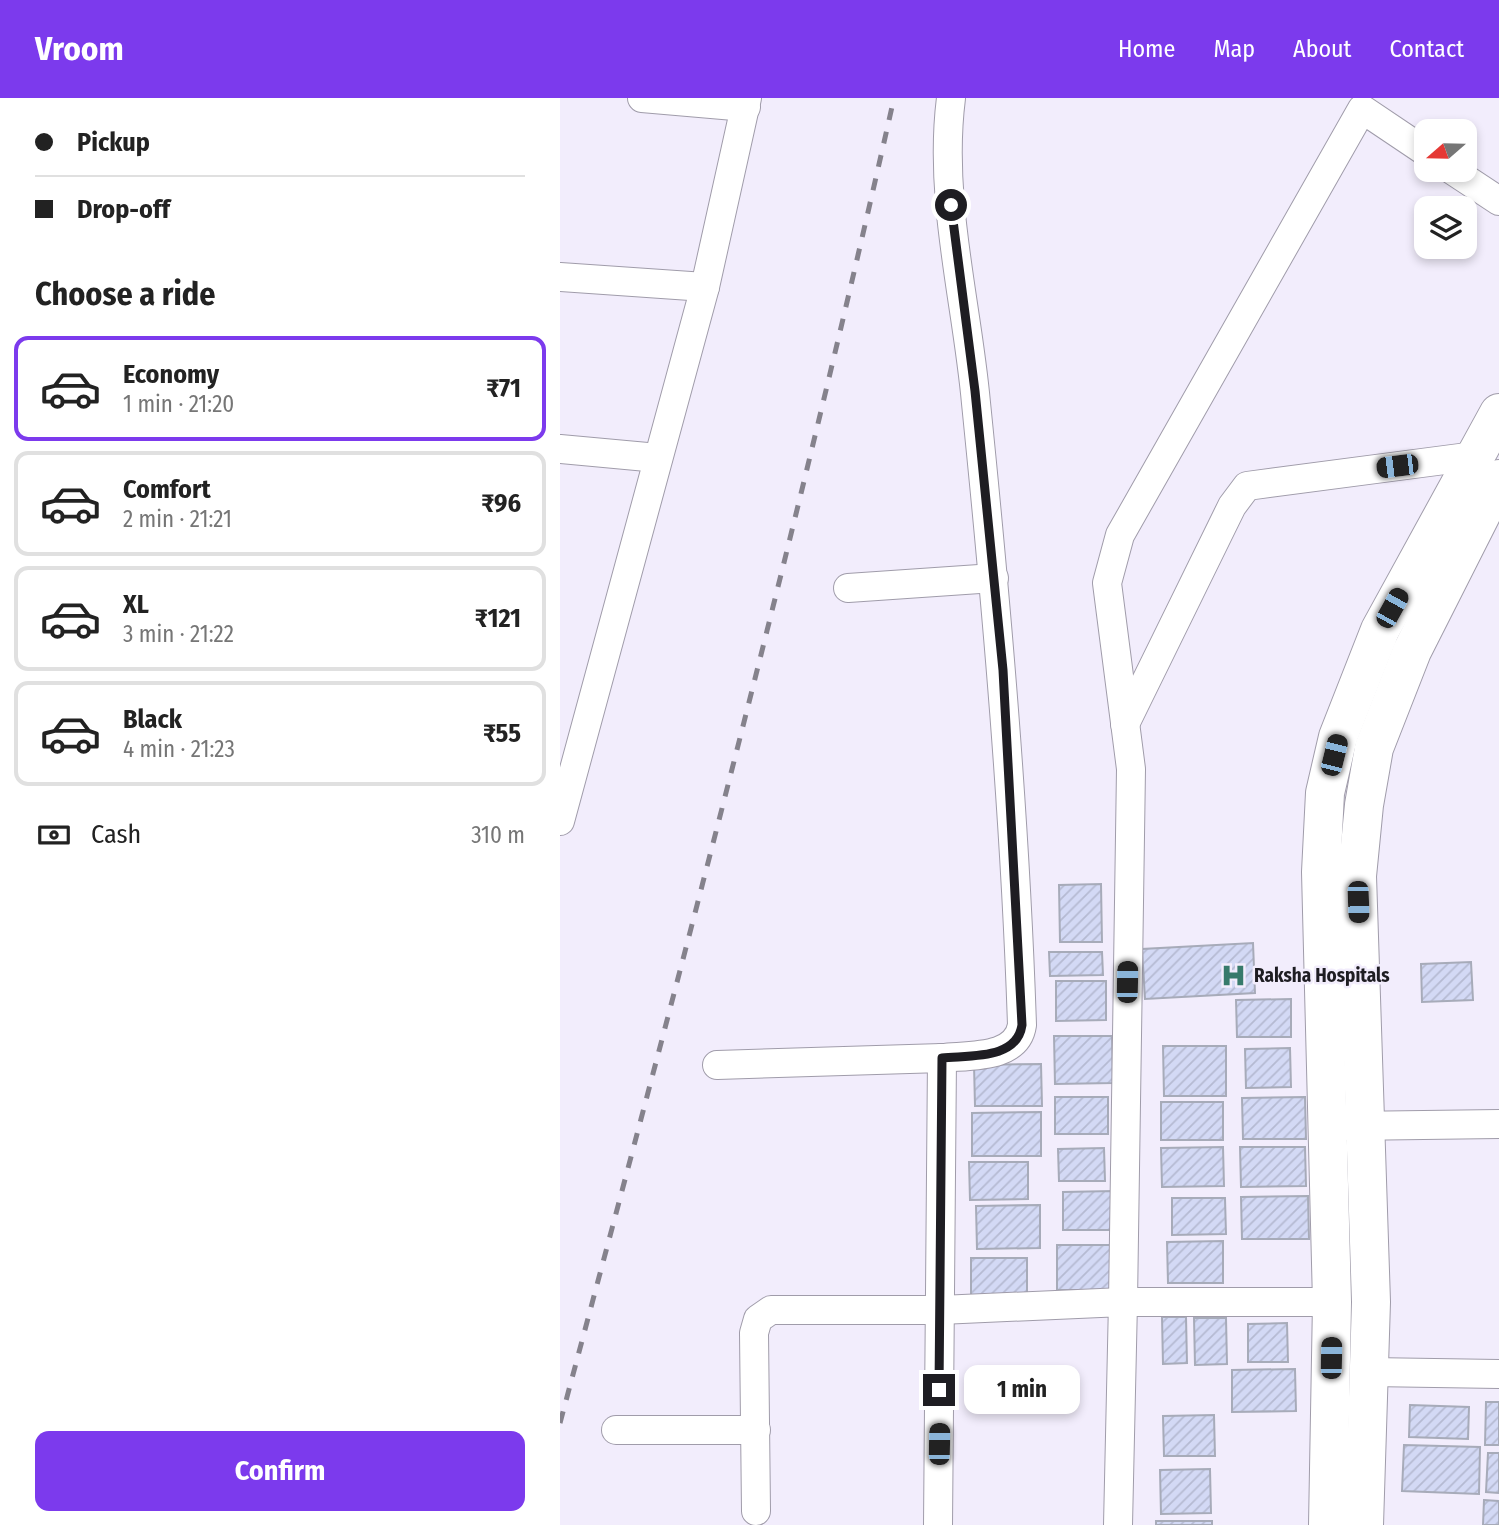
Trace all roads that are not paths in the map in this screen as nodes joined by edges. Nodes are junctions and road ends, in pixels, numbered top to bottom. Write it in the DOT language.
graph roads {
  1 [pos="642,98"];
  2 [pos="951,98"];
  3 [pos="1358,102"];
  4 [pos="746,103"];
  5 [pos="1414,143"];
  6 [pos="1470,182"];
  7 [pos="1499,201"];
  8 [pos="560,277"];
  9 [pos="705,287"];
  10 [pos="1499,413"];
  11 [pos="560,449"];
  12 [pos="658,458"];
  13 [pos="1487,468"];
  14 [pos="993,578"];
  15 [pos="848,588"];
  16 [pos="1125,724"];
  17 [pos="560,821"];
  18 [pos="942,1058"];
  19 [pos="717,1065"];
  20 [pos="1499,1124"];
  21 [pos="1346,1126"];
  22 [pos="1123,1301"];
  23 [pos="1332,1302"];
  24 [pos="940,1310"];
  25 [pos="1370,1373"];
  26 [pos="1499,1374"];
  27 [pos="616,1430"];
  28 [pos="756,1430"];
  29 [pos="756,1511"];
  30 [pos="938,1525"];
  31 [pos="1118,1525"];
  32 [pos="1328,1525"];
  33 [pos="1364,1525"];
  1 -- 4 [label="street"];
  2 -- 14 [label="street"];
  3 -- 5 [label="street"];
  3 -- 16 [label="street"];
  4 -- 9 [label="street"];
  6 -- 7 [label="street"];
  8 -- 9 [label="street"];
  9 -- 12 [label="street"];
  10 -- 13 [label="main road"];
  11 -- 12 [label="street"];
  12 -- 17 [label="street"];
  13 -- 16 [label="street"];
  13 -- 21 [label="main road"];
  14 -- 15 [label="street"];
  14 -- 18 [label="street"];
  16 -- 22 [label="street"];
  18 -- 19 [label="street"];
  18 -- 24 [label="street"];
  20 -- 21 [label="street"];
  21 -- 23 [label="main road"];
  21 -- 25 [label="main road"];
  22 -- 23 [label="street"];
  22 -- 24 [label="street"];
  22 -- 31 [label="street"];
  23 -- 32 [label="main road"];
  24 -- 28 [label="street"];
  24 -- 30 [label="street"];
  25 -- 26 [label="street"];
  25 -- 33 [label="main road"];
  27 -- 28 [label="street"];
  28 -- 29 [label="street"];
}
